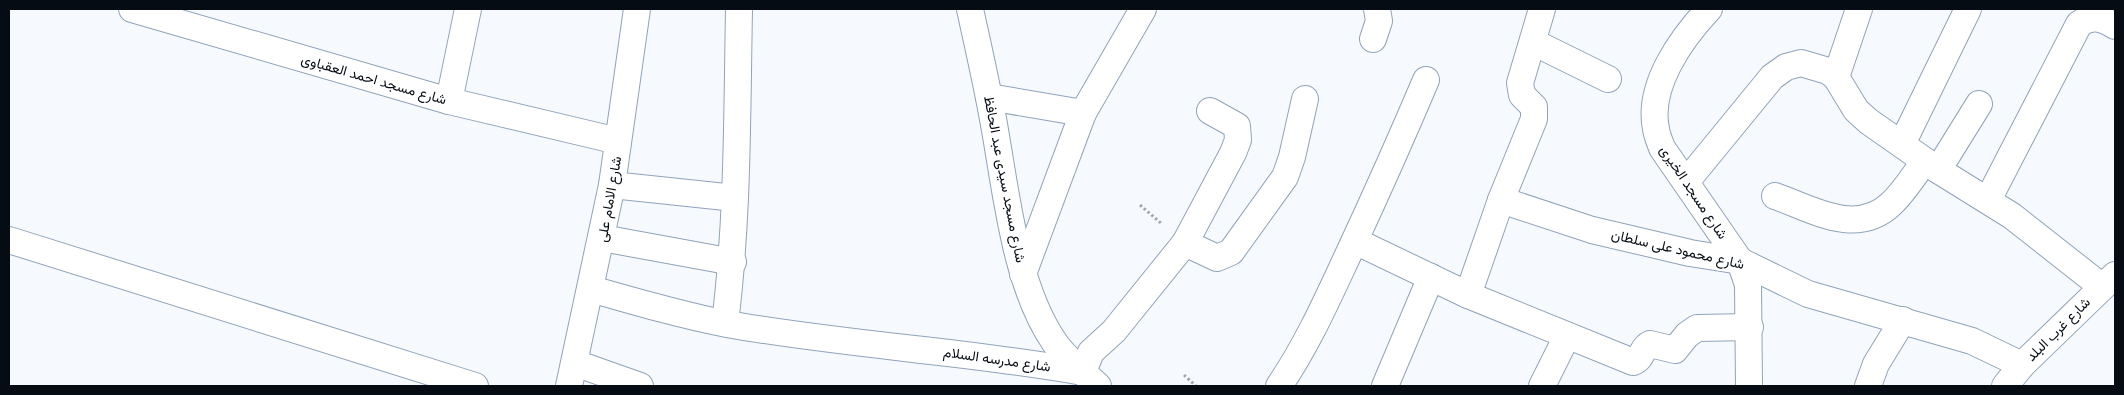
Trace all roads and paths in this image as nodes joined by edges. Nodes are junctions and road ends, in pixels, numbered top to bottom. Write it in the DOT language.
graph roads {
  1 [pos="132,9"];
  2 [pos="468,9"];
  3 [pos="638,9"];
  4 [pos="739,9"];
  5 [pos="970,9"];
  6 [pos="1144,9"];
  7 [pos="1377,9"];
  8 [pos="1542,9"];
  9 [pos="1859,9"];
  10 [pos="1968,9"];
  11 [pos="1696,13"];
  12 [pos="2115,26"];
  13 [pos="1373,40"];
  14 [pos="1532,42"];
  15 [pos="1836,77"];
  16 [pos="1608,78"];
  17 [pos="1426,80"];
  18 [pos="989,97"];
  19 [pos="1305,99"];
  20 [pos="449,101"];
  21 [pos="1979,104"];
  22 [pos="1210,111"];
  23 [pos="1083,113"];
  24 [pos="618,141"];
  25 [pos="1902,144"];
  26 [pos="1931,166"];
  27 [pos="1686,182"];
  28 [pos="612,185"];
  29 [pos="1775,196"];
  30 [pos="735,198"];
  31 [pos="1500,200"];
  32 [pos="1988,200"];
  33 [pos="602,238"];
  34 [pos="9,240"];
  35 [pos="1355,241"];
  36 [pos="1185,243"];
  37 [pos="1740,261"];
  38 [pos="732,262"];
  39 [pos="1023,274"];
  40 [pos="1431,278"];
  41 [pos="2108,281"];
  42 [pos="591,290"];
  43 [pos="1468,295"];
  44 [pos="1903,320"];
  45 [pos="726,323"];
  46 [pos="1750,327"];
  47 [pos="1566,336"];
  48 [pos="2022,365"];
  49 [pos="572,374"];
  50 [pos="1184,375"];
  51 [pos="1091,379"];
  52 [pos="475,386"];
  53 [pos="640,386"];
  54 [pos="1196,386"];
  55 [pos="1279,386"];
  56 [pos="1384,386"];
  57 [pos="1542,386"];
  58 [pos="1748,386"];
  59 [pos="1868,386"];
  60 [pos="2005,386"];
  1 -- 20 [label="street, شارع مسجد احمد العقباوى"];
  2 -- 20 [label="street"];
  3 -- 24 [label="street, شارع الامام على"];
  4 -- 30 [label="street"];
  5 -- 18 [label="street, شارع مسجد سيدى عبد الحافظ"];
  6 -- 23 [label="street"];
  7 -- 13 [label="street"];
  8 -- 14 [label="street"];
  9 -- 15 [label="street"];
  10 -- 25 [label="street"];
  11 -- 27 [label="street, شارع مسجد الخيرى"];
  12 -- 32 [label="street"];
  14 -- 16 [label="street"];
  14 -- 31 [label="street"];
  15 -- 25 [label="street"];
  15 -- 27 [label="street"];
  17 -- 35 [label="street"];
  18 -- 23 [label="street"];
  18 -- 39 [label="street, شارع مسجد سيدى عبد الحافظ"];
  19 -- 36 [label="street"];
  20 -- 24 [label="street, شارع مسجد احمد العقباوى"];
  21 -- 26 [label="street"];
  22 -- 36 [label="street"];
  23 -- 39 [label="street"];
  24 -- 28 [label="street, شارع الامام على"];
  25 -- 26 [label="street"];
  26 -- 29 [label="street"];
  26 -- 32 [label="street"];
  27 -- 37 [label="street, شارع مسجد الخيرى"];
  28 -- 30 [label="street"];
  28 -- 33 [label="street, شارع الامام على"];
  30 -- 38 [label="street"];
  31 -- 37 [label="street, شارع محمود على سلطان"];
  31 -- 43 [label="street"];
  32 -- 41 [label="street"];
  33 -- 38 [label="street"];
  33 -- 42 [label="street, شارع الامام على"];
  34 -- 52 [label="street"];
  35 -- 40 [label="street"];
  35 -- 55 [label="street"];
  36 -- 51 [label="street"];
  37 -- 44 [label="street, شارع محمود على سلطان"];
  37 -- 46 [label="street, شارع مسجد الخيرى"];
  38 -- 45 [label="street"];
  39 -- 51 [label="street, شارع مسجد سيدى عبد الحافظ"];
  40 -- 43 [label="street"];
  40 -- 56 [label="street"];
  41 -- 48 [label="street, شارع غرب البلد"];
  42 -- 45 [label="street, شارع مدرسه السلام"];
  42 -- 49 [label="street, شارع الامام على"];
  43 -- 47 [label="street"];
  44 -- 48 [label="street, شارع محمود على سلطان"];
  44 -- 59 [label="street"];
  45 -- 51 [label="street, شارع مدرسه السلام"];
  46 -- 47 [label="street"];
  46 -- 58 [label="street, شارع مسجد الخيرى"];
  47 -- 57 [label="street"];
  48 -- 60 [label="street, شارع غرب البلد"];
  49 -- 53 [label="street"];
  50 -- 54 [label="path"];
}
